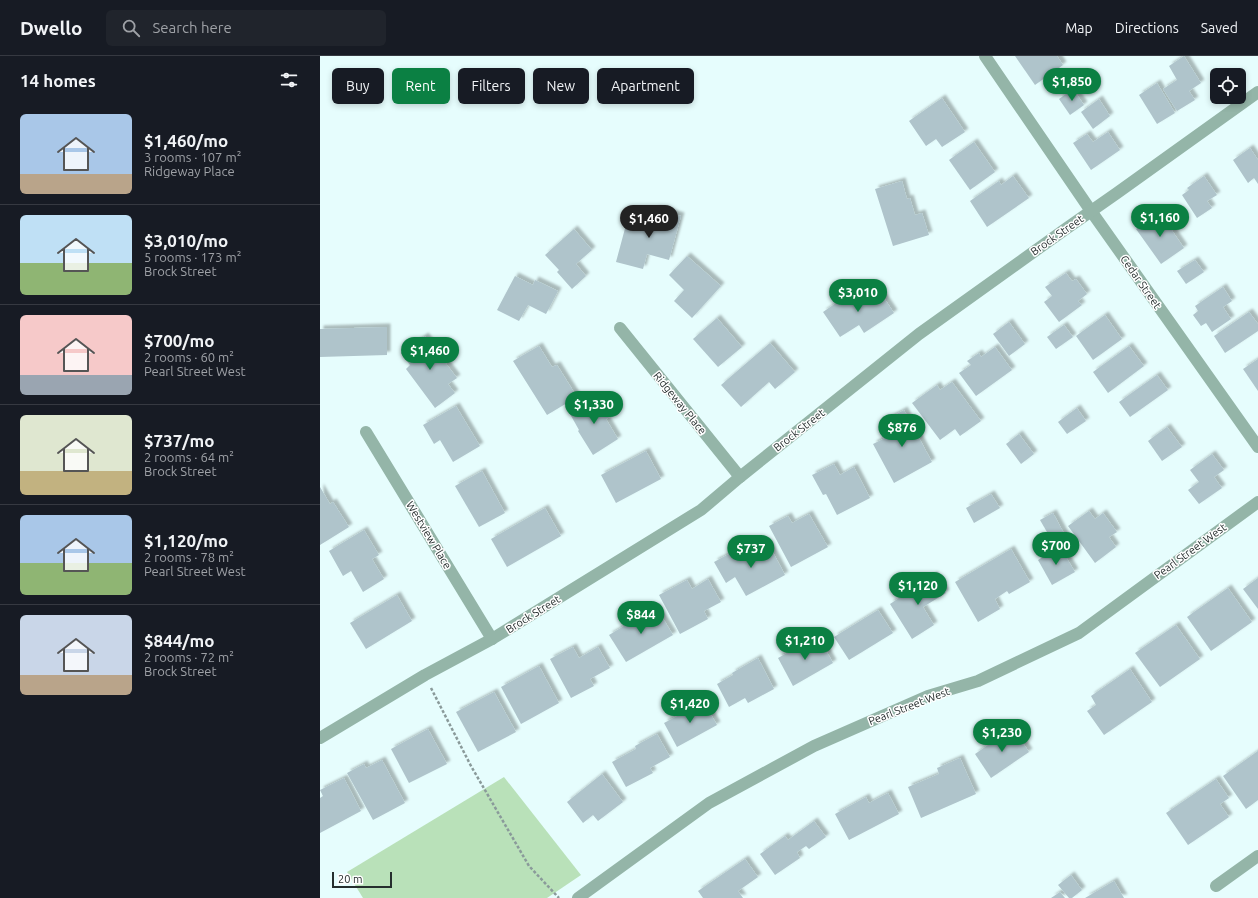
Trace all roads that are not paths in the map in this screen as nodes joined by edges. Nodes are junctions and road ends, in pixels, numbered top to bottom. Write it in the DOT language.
graph roads {
  1 [pos="985,56"];
  2 [pos="1258,92"];
  3 [pos="1091,211"];
  4 [pos="620,328"];
  5 [pos="366,432"];
  6 [pos="1258,447"];
  7 [pos="740,477"];
  8 [pos="1258,502"];
  9 [pos="492,639"];
  10 [pos="320,738"];
  11 [pos="1258,856"];
  12 [pos="1216,886"];
  13 [pos="578,898"];
  1 -- 3 [label="street, Cedar Street"];
  2 -- 3 [label="street, Brock Street"];
  3 -- 6 [label="street, Cedar Street"];
  3 -- 7 [label="street, Brock Street"];
  4 -- 7 [label="street, Ridgeway Place"];
  5 -- 9 [label="street, Westview Place"];
  7 -- 9 [label="street, Brock Street"];
  8 -- 13 [label="street, Pearl Street West"];
  9 -- 10 [label="street, Brock Street"];
  11 -- 12 [label="street"];
}
